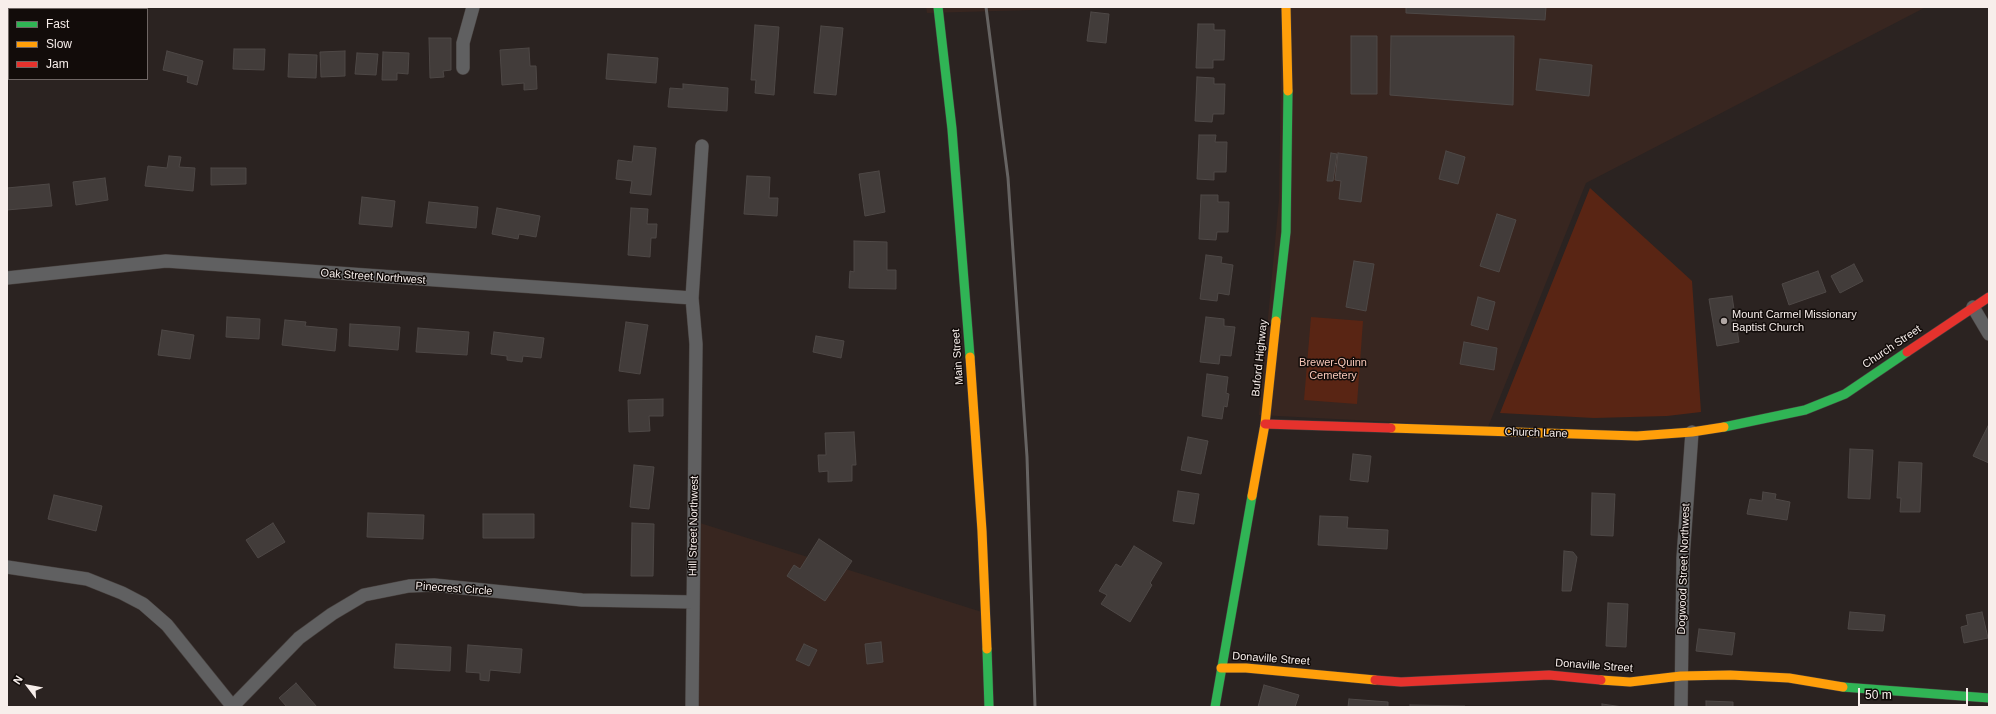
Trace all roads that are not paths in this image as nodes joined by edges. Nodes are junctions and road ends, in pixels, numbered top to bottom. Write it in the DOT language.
graph roads {
  1 [pos="473,7"];
  2 [pos="938,7"];
  3 [pos="1286,7"];
  4 [pos="463,68"];
  5 [pos="702,146"];
  6 [pos="7,278"];
  7 [pos="1989,297"];
  8 [pos="692,298"];
  9 [pos="1973,307"];
  10 [pos="1989,334"];
  11 [pos="1805,410"];
  12 [pos="1265,424"];
  13 [pos="1692,432"];
  14 [pos="7,567"];
  15 [pos="693,602"];
  16 [pos="1221,668"];
  17 [pos="1681,676"];
  18 [pos="1989,698"];
  19 [pos="233,706"];
  20 [pos="692,707"];
  21 [pos="989,707"];
  22 [pos="1215,707"];
  23 [pos="1680,707"];
  1 -- 4 [label="street"];
  2 -- 21 [label="street, Main Street"];
  3 -- 12 [label="street, Buford Highway"];
  5 -- 8 [label="street"];
  6 -- 8 [label="street, Oak Street Northwest"];
  7 -- 9 [label="street, Church Street"];
  8 -- 15 [label="street, Hill Street Northwest"];
  9 -- 10 [label="street"];
  9 -- 11 [label="street, Church Street"];
  11 -- 13 [label="street, Church Lane"];
  12 -- 13 [label="street, Church Lane"];
  12 -- 16 [label="street, Buford Highway"];
  13 -- 17 [label="street, Dogwood Street Northwest"];
  14 -- 19 [label="street"];
  15 -- 19 [label="street, Pinecrest Circle"];
  15 -- 20 [label="street, Hill Street Northwest"];
  16 -- 17 [label="street, Donaville Street"];
  16 -- 22 [label="street, Buford Highway"];
  17 -- 18 [label="street, Donaville Street"];
  17 -- 23 [label="street, Dogwood Street Northwest"];
}
